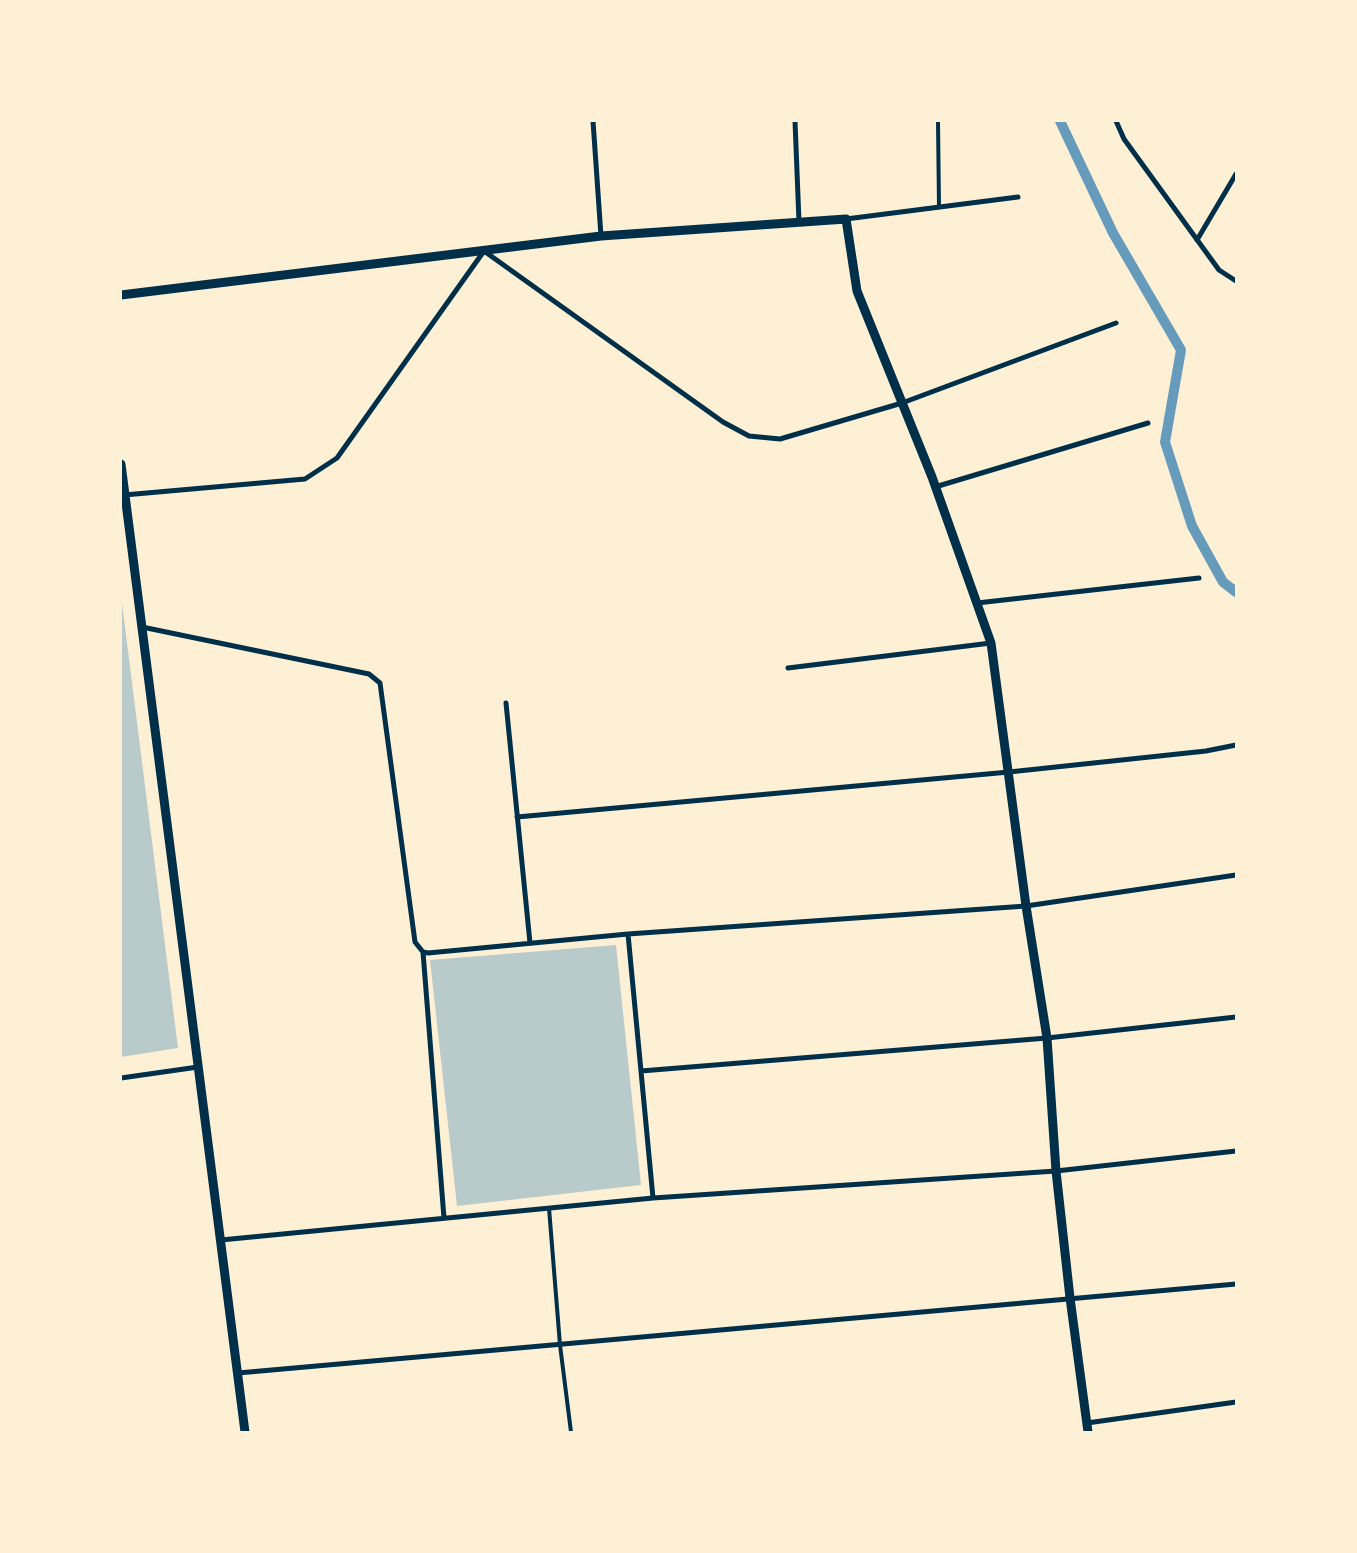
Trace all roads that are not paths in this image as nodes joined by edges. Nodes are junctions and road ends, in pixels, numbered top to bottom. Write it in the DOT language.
graph roads {
  1 [pos="594,121"];
  2 [pos="795,121"];
  3 [pos="938,121"];
  4 [pos="1116,121"];
  5 [pos="1236,174"];
  6 [pos="1018,197"];
  7 [pos="939,207"];
  8 [pos="846,219"];
  9 [pos="799,222"];
  10 [pos="601,236"];
  11 [pos="1197,240"];
  12 [pos="484,251"];
  13 [pos="1236,281"];
  14 [pos="121,295"];
  15 [pos="1116,323"];
  16 [pos="902,403"];
  17 [pos="1148,422"];
  18 [pos="121,464"];
  19 [pos="936,487"];
  20 [pos="123,495"];
  21 [pos="1198,578"];
  22 [pos="977,603"];
  23 [pos="142,627"];
  24 [pos="991,643"];
  25 [pos="788,668"];
  26 [pos="506,703"];
  27 [pos="1236,745"];
  28 [pos="1009,772"];
  29 [pos="517,817"];
  30 [pos="1236,875"];
  31 [pos="1026,906"];
  32 [pos="628,934"];
  33 [pos="530,943"];
  34 [pos="423,952"];
  35 [pos="1236,1018"];
  36 [pos="1047,1038"];
  37 [pos="198,1067"];
  38 [pos="641,1070"];
  39 [pos="121,1078"];
  40 [pos="1236,1151"];
  41 [pos="1056,1171"];
  42 [pos="653,1198"];
  43 [pos="549,1208"];
  44 [pos="444,1218"];
  45 [pos="221,1240"];
  46 [pos="1236,1284"];
  47 [pos="1070,1298"];
  48 [pos="560,1345"];
  49 [pos="238,1373"];
  50 [pos="1236,1402"];
  51 [pos="1088,1427"];
  52 [pos="245,1432"];
  53 [pos="571,1432"];
  1 -- 10 [label="street"];
  2 -- 9 [label="street"];
  3 -- 7 [label="lane"];
  4 -- 11 [label="street"];
  5 -- 11 [label="street"];
  6 -- 7 [label="street"];
  7 -- 8 [label="street"];
  8 -- 9 [label="street"];
  8 -- 16 [label="street"];
  9 -- 10 [label="street"];
  10 -- 12 [label="street"];
  11 -- 13 [label="street"];
  12 -- 14 [label="street"];
  12 -- 16 [label="street"];
  12 -- 20 [label="street"];
  15 -- 16 [label="street"];
  16 -- 19 [label="street"];
  17 -- 19 [label="street"];
  18 -- 20 [label="street"];
  19 -- 22 [label="street"];
  20 -- 23 [label="street"];
  21 -- 22 [label="street"];
  22 -- 24 [label="street"];
  23 -- 34 [label="street"];
  23 -- 37 [label="street"];
  24 -- 25 [label="street"];
  24 -- 28 [label="street"];
  26 -- 29 [label="street"];
  27 -- 28 [label="street"];
  28 -- 29 [label="street"];
  28 -- 31 [label="street"];
  29 -- 33 [label="street"];
  30 -- 31 [label="street"];
  31 -- 32 [label="street"];
  31 -- 36 [label="street"];
  32 -- 33 [label="street"];
  32 -- 38 [label="street"];
  33 -- 34 [label="street"];
  34 -- 44 [label="street"];
  35 -- 36 [label="street"];
  36 -- 38 [label="street"];
  36 -- 41 [label="street"];
  37 -- 39 [label="street"];
  37 -- 45 [label="street"];
  38 -- 42 [label="street"];
  40 -- 41 [label="street"];
  41 -- 42 [label="street"];
  41 -- 47 [label="street"];
  42 -- 43 [label="street"];
  43 -- 44 [label="street"];
  43 -- 48 [label="lane"];
  44 -- 45 [label="street"];
  45 -- 49 [label="street"];
  46 -- 47 [label="street"];
  47 -- 48 [label="street"];
  47 -- 51 [label="street"];
  48 -- 49 [label="street"];
  48 -- 53 [label="lane"];
  49 -- 52 [label="street"];
  50 -- 51 [label="street"];
}
